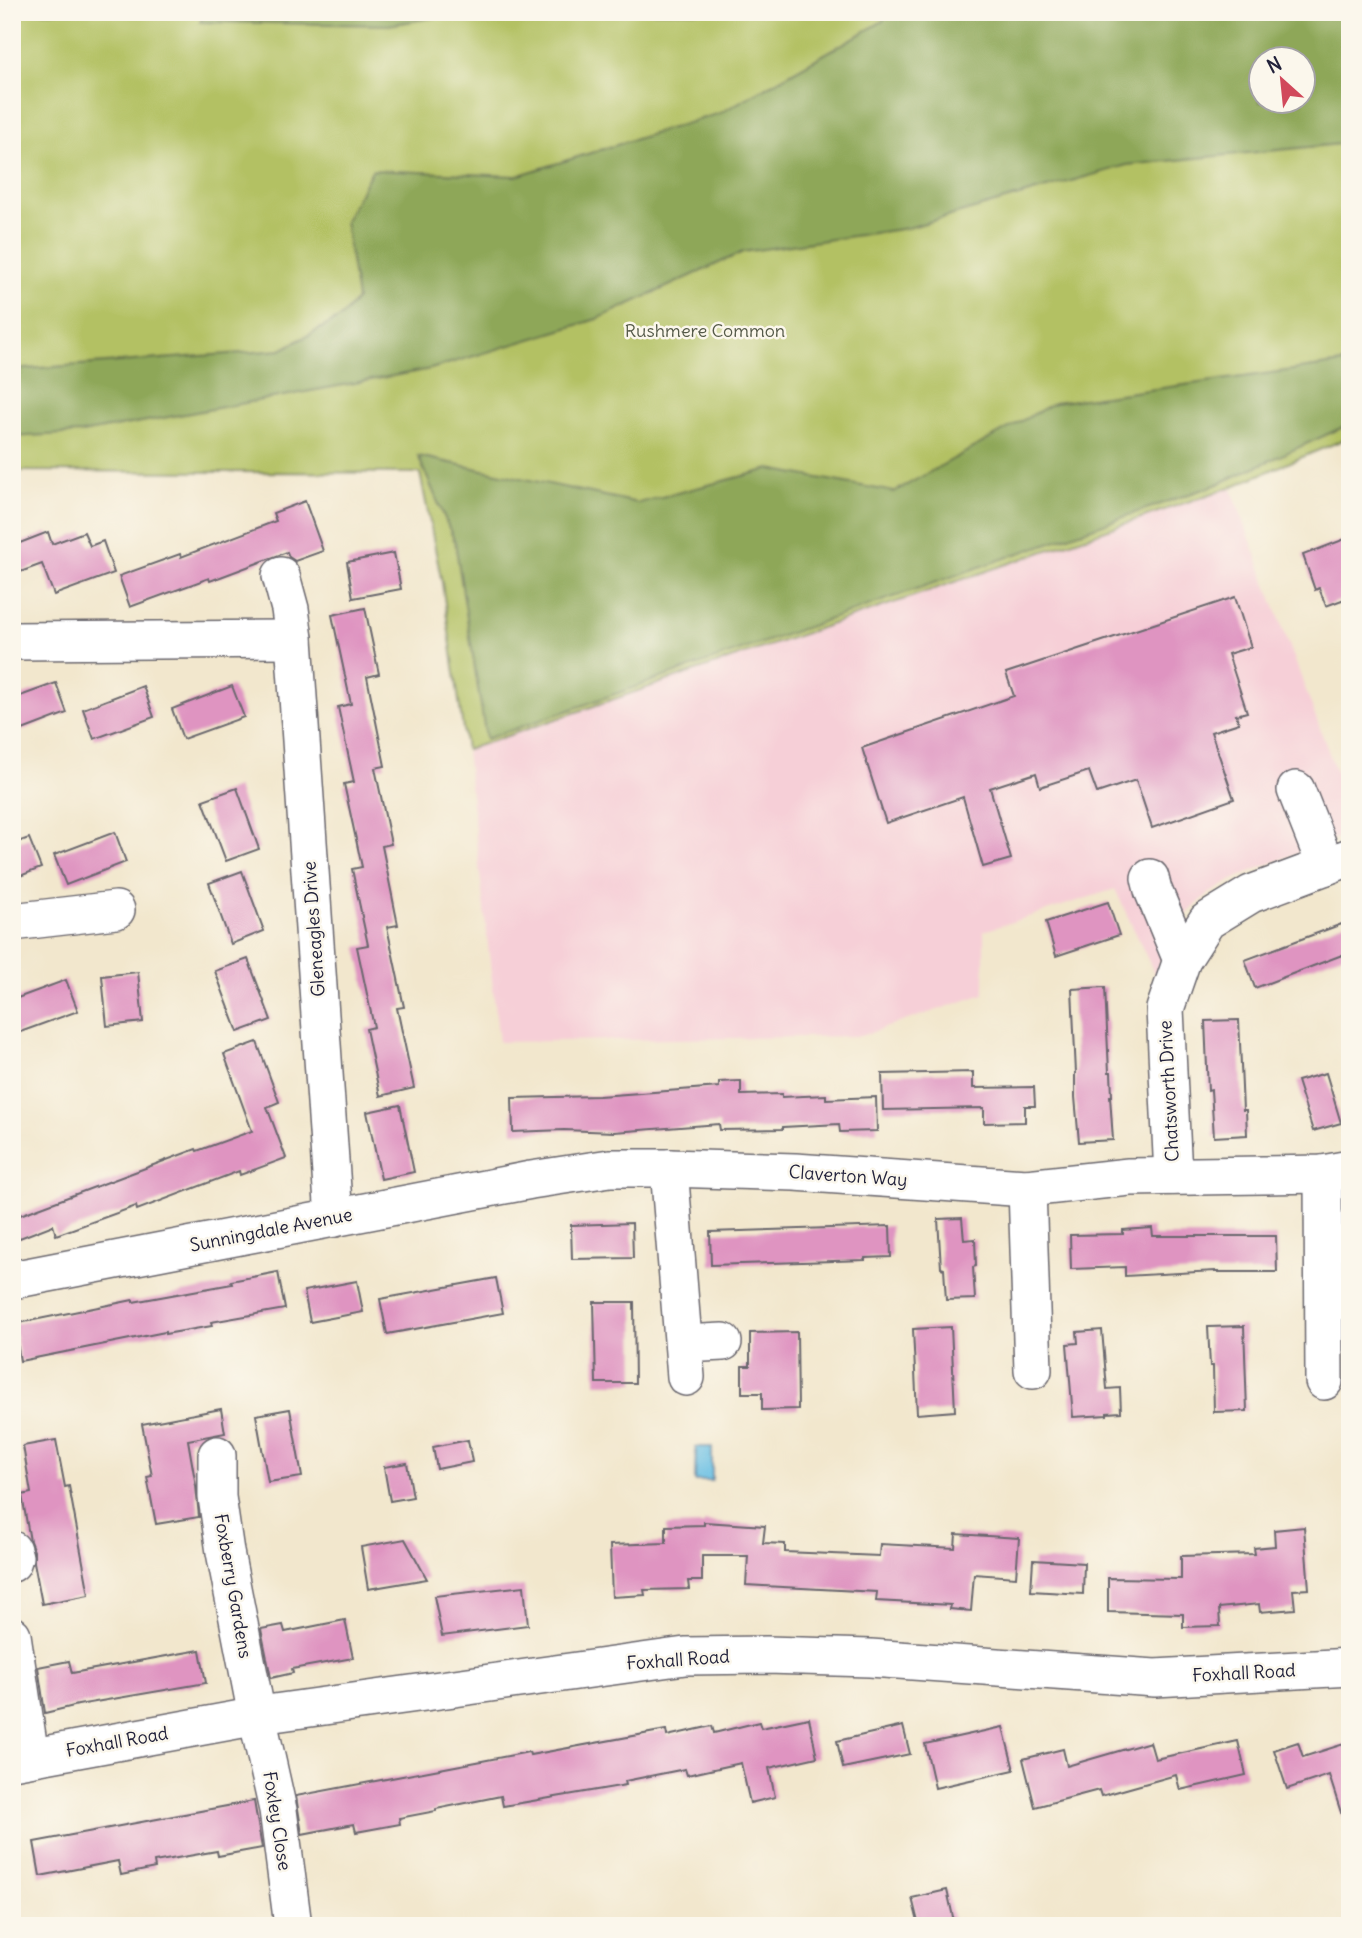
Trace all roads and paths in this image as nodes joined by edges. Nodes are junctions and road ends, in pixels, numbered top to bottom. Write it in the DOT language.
graph roads {
  1 [pos="281,576"];
  2 [pos="294,639"];
  3 [pos="12,641"];
  4 [pos="1296,790"];
  5 [pos="1338,862"];
  6 [pos="1150,878"];
  7 [pos="116,910"];
  8 [pos="12,922"];
  9 [pos="1182,960"];
  10 [pos="669,1168"];
  11 [pos="1336,1171"];
  12 [pos="1173,1176"];
  13 [pos="531,1180"];
  14 [pos="1027,1188"];
  15 [pos="334,1218"];
  16 [pos="12,1280"];
  17 [pos="723,1342"];
  18 [pos="1032,1370"];
  19 [pos="1324,1381"];
  20 [pos="217,1455"];
  21 [pos="12,1550"];
  22 [pos="12,1563"];
  23 [pos="12,1635"];
  24 [pos="1350,1667"];
  25 [pos="257,1716"];
  26 [pos="21,1759"];
  27 [pos="293,1926"];
  1 -- 2 [label="street, Gleneagles Drive"];
  2 -- 3 [label="street"];
  2 -- 15 [label="street, Gleneagles Drive"];
  4 -- 5 [label="street"];
  5 -- 9 [label="street, Chatsworth Drive"];
  6 -- 9 [label="street"];
  7 -- 8 [label="street"];
  9 -- 12 [label="street, Chatsworth Drive"];
  10 -- 13 [label="street, Claverton Way"];
  10 -- 14 [label="street, Claverton Way"];
  10 -- 17 [label="street"];
  11 -- 12 [label="street, Claverton Way"];
  11 -- 19 [label="street, Claverton Way"];
  12 -- 14 [label="street, Claverton Way"];
  13 -- 15 [label="street, Sunningdale Avenue"];
  14 -- 18 [label="street"];
  15 -- 16 [label="street, Sunningdale Avenue"];
  20 -- 25 [label="street, Foxberry Gardens"];
  21 -- 22 [label="street"];
  23 -- 26 [label="street"];
  24 -- 25 [label="street, Foxhall Road"];
  25 -- 26 [label="street, Foxhall Road"];
  25 -- 27 [label="street, Foxley Close"];
}
